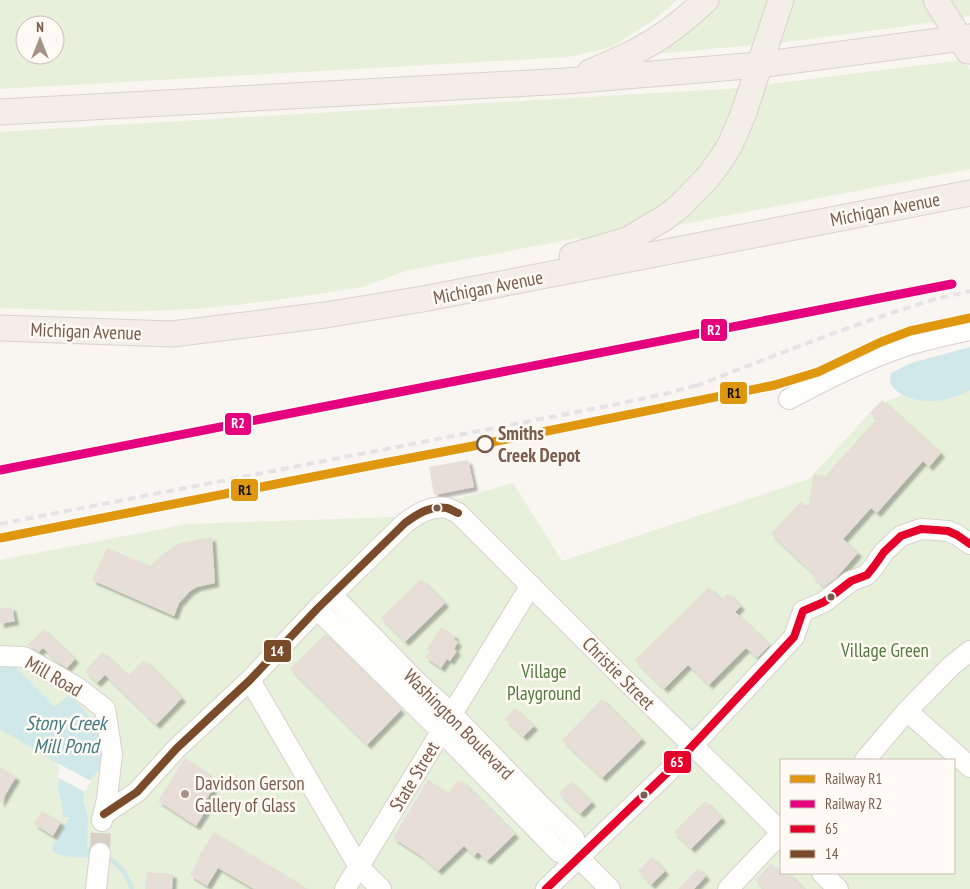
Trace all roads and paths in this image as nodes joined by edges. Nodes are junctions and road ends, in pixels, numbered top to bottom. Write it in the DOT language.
graph roads {
  1 [pos="706,0"];
  2 [pos="781,0"];
  3 [pos="936,0"];
  4 [pos="967,43"];
  5 [pos="759,64"];
  6 [pos="566,81"];
  7 [pos="0,112"];
  8 [pos="970,193"];
  9 [pos="423,299"];
  10 [pos="0,328"];
  11 [pos="970,330"];
  12 [pos="789,400"];
  13 [pos="970,544"];
  14 [pos="531,585"];
  15 [pos="332,595"];
  16 [pos="317,609"];
  17 [pos="970,651"];
  18 [pos="0,656"];
  19 [pos="250,680"];
  20 [pos="907,711"];
  21 [pos="452,715"];
  22 [pos="441,732"];
  23 [pos="693,746"];
  24 [pos="866,759"];
  25 [pos="970,767"];
  26 [pos="780,831"];
  27 [pos="780,833"];
  28 [pos="100,857"];
  29 [pos="578,857"];
  30 [pos="359,867"];
  31 [pos="823,874"];
  32 [pos="96,889"];
  33 [pos="345,889"];
  34 [pos="380,889"];
  35 [pos="546,889"];
  36 [pos="610,889"];
  37 [pos="728,889"];
  38 [pos="838,889"];
  1 -- 6 [label="main road"];
  2 -- 5 [label="main road"];
  3 -- 4 [label="main road"];
  4 -- 5 [label="main road"];
  5 -- 6 [label="main road"];
  5 -- 9 [label="main road"];
  6 -- 7 [label="main road"];
  8 -- 9 [label="main road, Michigan Avenue"];
  9 -- 10 [label="main road, Michigan Avenue"];
  11 -- 12 [label="street"];
  13 -- 23 [label="street"];
  14 -- 15 [label="street, Christie Street"];
  14 -- 21 [label="street, State Street"];
  14 -- 23 [label="street, Christie Street"];
  15 -- 16 [label="street"];
  15 -- 21 [label="street, Washington Boulevard"];
  16 -- 19 [label="street"];
  16 -- 22 [label="street, Washington Boulevard"];
  17 -- 20 [label="street"];
  18 -- 19 [label="street, Mill Road"];
  19 -- 30 [label="street"];
  20 -- 24 [label="street"];
  20 -- 25 [label="street"];
  21 -- 22 [label="street, State Street"];
  21 -- 29 [label="street, Washington Boulevard"];
  22 -- 29 [label="street, Washington Boulevard"];
  22 -- 30 [label="street, State Street"];
  23 -- 26 [label="street, Christie Street"];
  23 -- 29 [label="street"];
  27 -- 37 [label="street"];
  28 -- 32 [label="street"];
  29 -- 35 [label="street"];
  29 -- 36 [label="street, Washington Boulevard"];
  30 -- 33 [label="street, State Street"];
  30 -- 34 [label="street"];
  31 -- 38 [label="street"];
}
